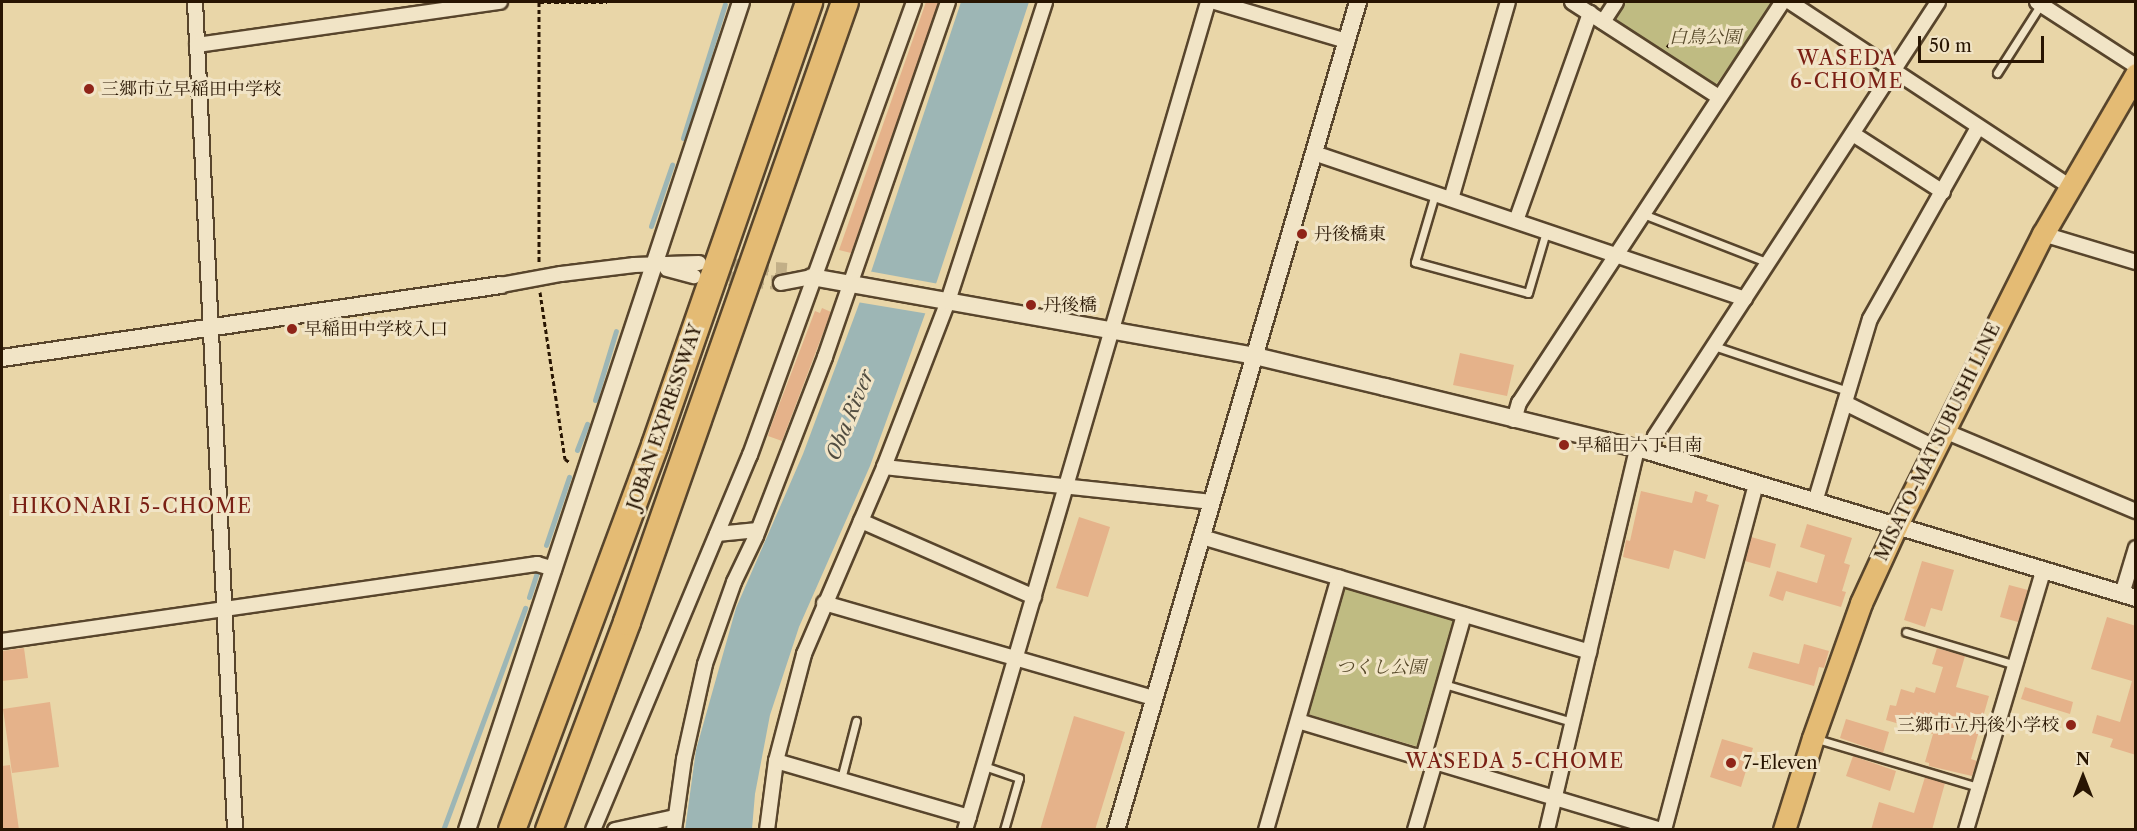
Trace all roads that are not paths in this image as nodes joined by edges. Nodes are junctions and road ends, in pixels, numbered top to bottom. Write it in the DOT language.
graph roads {
  1 [pos="195,2"];
  2 [pos="500,2"];
  3 [pos="741,2"];
  4 [pos="809,2"];
  5 [pos="845,2"];
  6 [pos="914,2"];
  7 [pos="948,2"];
  8 [pos="1045,2"];
  9 [pos="1208,2"];
  10 [pos="1215,2"];
  11 [pos="1358,2"];
  12 [pos="1508,2"];
  13 [pos="1572,2"];
  14 [pos="1616,2"];
  15 [pos="1782,2"];
  16 [pos="1790,2"];
  17 [pos="1938,2"];
  18 [pos="2039,3"];
  19 [pos="1590,13"];
  20 [pos="1603,22"];
  21 [pos="1347,41"];
  22 [pos="197,45"];
  23 [pos="2136,66"];
  24 [pos="1893,71"];
  25 [pos="1997,73"];
  26 [pos="2136,74"];
  27 [pos="1719,97"];
  28 [pos="1978,127"];
  29 [pos="1852,134"];
  30 [pos="1314,153"];
  31 [pos="2069,186"];
  32 [pos="1943,192"];
  33 [pos="1435,194"];
  34 [pos="1451,199"];
  35 [pos="1642,214"];
  36 [pos="1516,221"];
  37 [pos="1546,232"];
  38 [pos="2043,234"];
  39 [pos="1616,254"];
  40 [pos="2136,262"];
  41 [pos="1769,263"];
  42 [pos="653,266"];
  43 [pos="697,270"];
  44 [pos="787,270"];
  45 [pos="812,278"];
  46 [pos="781,283"];
  47 [pos="855,284"];
  48 [pos="501,285"];
  49 [pos="1745,299"];
  50 [pos="944,300"];
  51 [pos="211,328"];
  52 [pos="1111,331"];
  53 [pos="1714,346"];
  54 [pos="1255,356"];
  55 [pos="2,358"];
  56 [pos="1846,397"];
  57 [pos="1514,420"];
  58 [pos="1938,439"];
  59 [pos="1644,451"];
  60 [pos="884,467"];
  61 [pos="1756,484"];
  62 [pos="1066,486"];
  63 [pos="1212,502"];
  64 [pos="1815,502"];
  65 [pos="2136,511"];
  66 [pos="861,521"];
  67 [pos="1896,527"];
  68 [pos="758,530"];
  69 [pos="717,534"];
  70 [pos="1202,537"];
  71 [pos="2136,548"];
  72 [pos="554,569"];
  73 [pos="2043,571"];
  74 [pos="1339,577"];
  75 [pos="2129,596"];
  76 [pos="1034,597"];
  77 [pos="824,603"];
  78 [pos="225,608"];
  79 [pos="1464,615"];
  80 [pos="1906,632"];
  81 [pos="2,641"];
  82 [pos="1589,652"];
  83 [pos="1016,658"];
  84 [pos="2015,665"];
  85 [pos="1444,684"];
  86 [pos="1154,698"];
  87 [pos="856,721"];
  88 [pos="1298,721"];
  89 [pos="1572,722"];
  90 [pos="1813,738"];
  91 [pos="1429,760"];
  92 [pos="776,761"];
  93 [pos="984,766"];
  94 [pos="841,779"];
  95 [pos="1978,787"];
  96 [pos="1554,797"];
  97 [pos="674,823"];
  98 [pos="967,823"];
  99 [pos="235,830"];
  100 [pos="467,830"];
  101 [pos="512,830"];
  102 [pos="549,830"];
  103 [pos="593,830"];
  104 [pos="615,830"];
  105 [pos="767,830"];
  106 [pos="1004,830"];
  107 [pos="1116,830"];
  108 [pos="1266,830"];
  109 [pos="1415,830"];
  110 [pos="1547,830"];
  111 [pos="1663,830"];
  112 [pos="1784,830"];
  113 [pos="1966,830"];
  1 -- 22 [label="street"];
  2 -- 22 [label="street"];
  3 -- 42 [label="street"];
  4 -- 101 [label="highway, JOBAN EXPRESSWAY"];
  5 -- 102 [label="highway, JOBAN EXPRESSWAY"];
  6 -- 45 [label="street"];
  7 -- 47 [label="street"];
  8 -- 50 [label="street"];
  9 -- 52 [label="street"];
  10 -- 21 [label="street"];
  11 -- 21 [label="street"];
  12 -- 34 [label="street"];
  13 -- 19 [label="street"];
  14 -- 20 [label="street"];
  15 -- 27 [label="street"];
  16 -- 24 [label="street"];
  17 -- 24 [label="street"];
  18 -- 23 [label="street"];
  18 -- 25 [label="lane"];
  19 -- 20 [label="street"];
  19 -- 36 [label="street"];
  20 -- 27 [label="street"];
  21 -- 30 [label="street"];
  22 -- 51 [label="street"];
  24 -- 28 [label="street"];
  24 -- 29 [label="street"];
  26 -- 31 [label="main road, MISATO-MATSUBUSHI LINE"];
  27 -- 35 [label="street"];
  28 -- 31 [label="street"];
  28 -- 32 [label="street"];
  29 -- 32 [label="street"];
  29 -- 41 [label="street"];
  30 -- 33 [label="street"];
  30 -- 54 [label="street"];
  31 -- 38 [label="main road, MISATO-MATSUBUSHI LINE"];
  32 -- 56 [label="street"];
  33 -- 34 [label="street"];
  33 -- 37 [label="lane"];
  34 -- 36 [label="street"];
  35 -- 39 [label="street"];
  35 -- 41 [label="lane"];
  36 -- 37 [label="street"];
  37 -- 39 [label="street"];
  38 -- 40 [label="street"];
  38 -- 58 [label="main road, MISATO-MATSUBUSHI LINE"];
  39 -- 49 [label="street"];
  39 -- 57 [label="street"];
  41 -- 49 [label="street"];
  42 -- 43 [label="street"];
  42 -- 48 [label="street"];
  42 -- 72 [label="street"];
  44 -- 45 [label="street"];
  45 -- 46 [label="street"];
  45 -- 47 [label="street"];
  45 -- 69 [label="street"];
  47 -- 50 [label="street"];
  47 -- 68 [label="street"];
  48 -- 51 [label="street"];
  49 -- 53 [label="street"];
  50 -- 52 [label="street"];
  50 -- 60 [label="street"];
  51 -- 55 [label="street"];
  51 -- 78 [label="street"];
  52 -- 54 [label="street"];
  52 -- 62 [label="street"];
  53 -- 56 [label="lane"];
  53 -- 59 [label="street"];
  54 -- 57 [label="street"];
  54 -- 63 [label="street"];
  56 -- 58 [label="street"];
  56 -- 64 [label="street"];
  57 -- 59 [label="street"];
  58 -- 65 [label="street"];
  58 -- 67 [label="main road, MISATO-MATSUBUSHI LINE"];
  59 -- 61 [label="street"];
  59 -- 82 [label="street"];
  60 -- 62 [label="street"];
  60 -- 66 [label="street"];
  61 -- 64 [label="street"];
  61 -- 111 [label="street"];
  62 -- 63 [label="street"];
  62 -- 76 [label="street"];
  63 -- 70 [label="street"];
  64 -- 67 [label="street"];
  66 -- 76 [label="street"];
  66 -- 77 [label="street"];
  67 -- 73 [label="street"];
  67 -- 90 [label="main road, MISATO-MATSUBUSHI LINE"];
  68 -- 69 [label="street"];
  68 -- 97 [label="street"];
  69 -- 103 [label="street"];
  70 -- 74 [label="street"];
  70 -- 86 [label="street"];
  71 -- 75 [label="street"];
  72 -- 78 [label="street"];
  72 -- 100 [label="street"];
  73 -- 75 [label="street"];
  73 -- 84 [label="street"];
  74 -- 79 [label="street"];
  74 -- 88 [label="street"];
  76 -- 83 [label="street"];
  77 -- 83 [label="street"];
  77 -- 92 [label="street"];
  78 -- 81 [label="street"];
  78 -- 99 [label="street"];
  79 -- 82 [label="street"];
  79 -- 85 [label="street"];
  80 -- 84 [label="lane"];
  82 -- 89 [label="street"];
  83 -- 86 [label="street"];
  83 -- 93 [label="street"];
  84 -- 95 [label="street"];
  85 -- 89 [label="lane"];
  85 -- 91 [label="street"];
  86 -- 107 [label="street"];
  87 -- 94 [label="lane"];
  88 -- 91 [label="street"];
  88 -- 108 [label="street"];
  89 -- 96 [label="street"];
  90 -- 95 [label="lane"];
  90 -- 112 [label="main road, MISATO-MATSUBUSHI LINE"];
  91 -- 96 [label="street"];
  91 -- 109 [label="street"];
  92 -- 94 [label="street"];
  92 -- 105 [label="street"];
  93 -- 98 [label="street"];
  93 -- 106 [label="lane"];
  94 -- 98 [label="street"];
  95 -- 113 [label="street"];
  96 -- 110 [label="street"];
  96 -- 111 [label="street"];
  97 -- 104 [label="street"];
}
